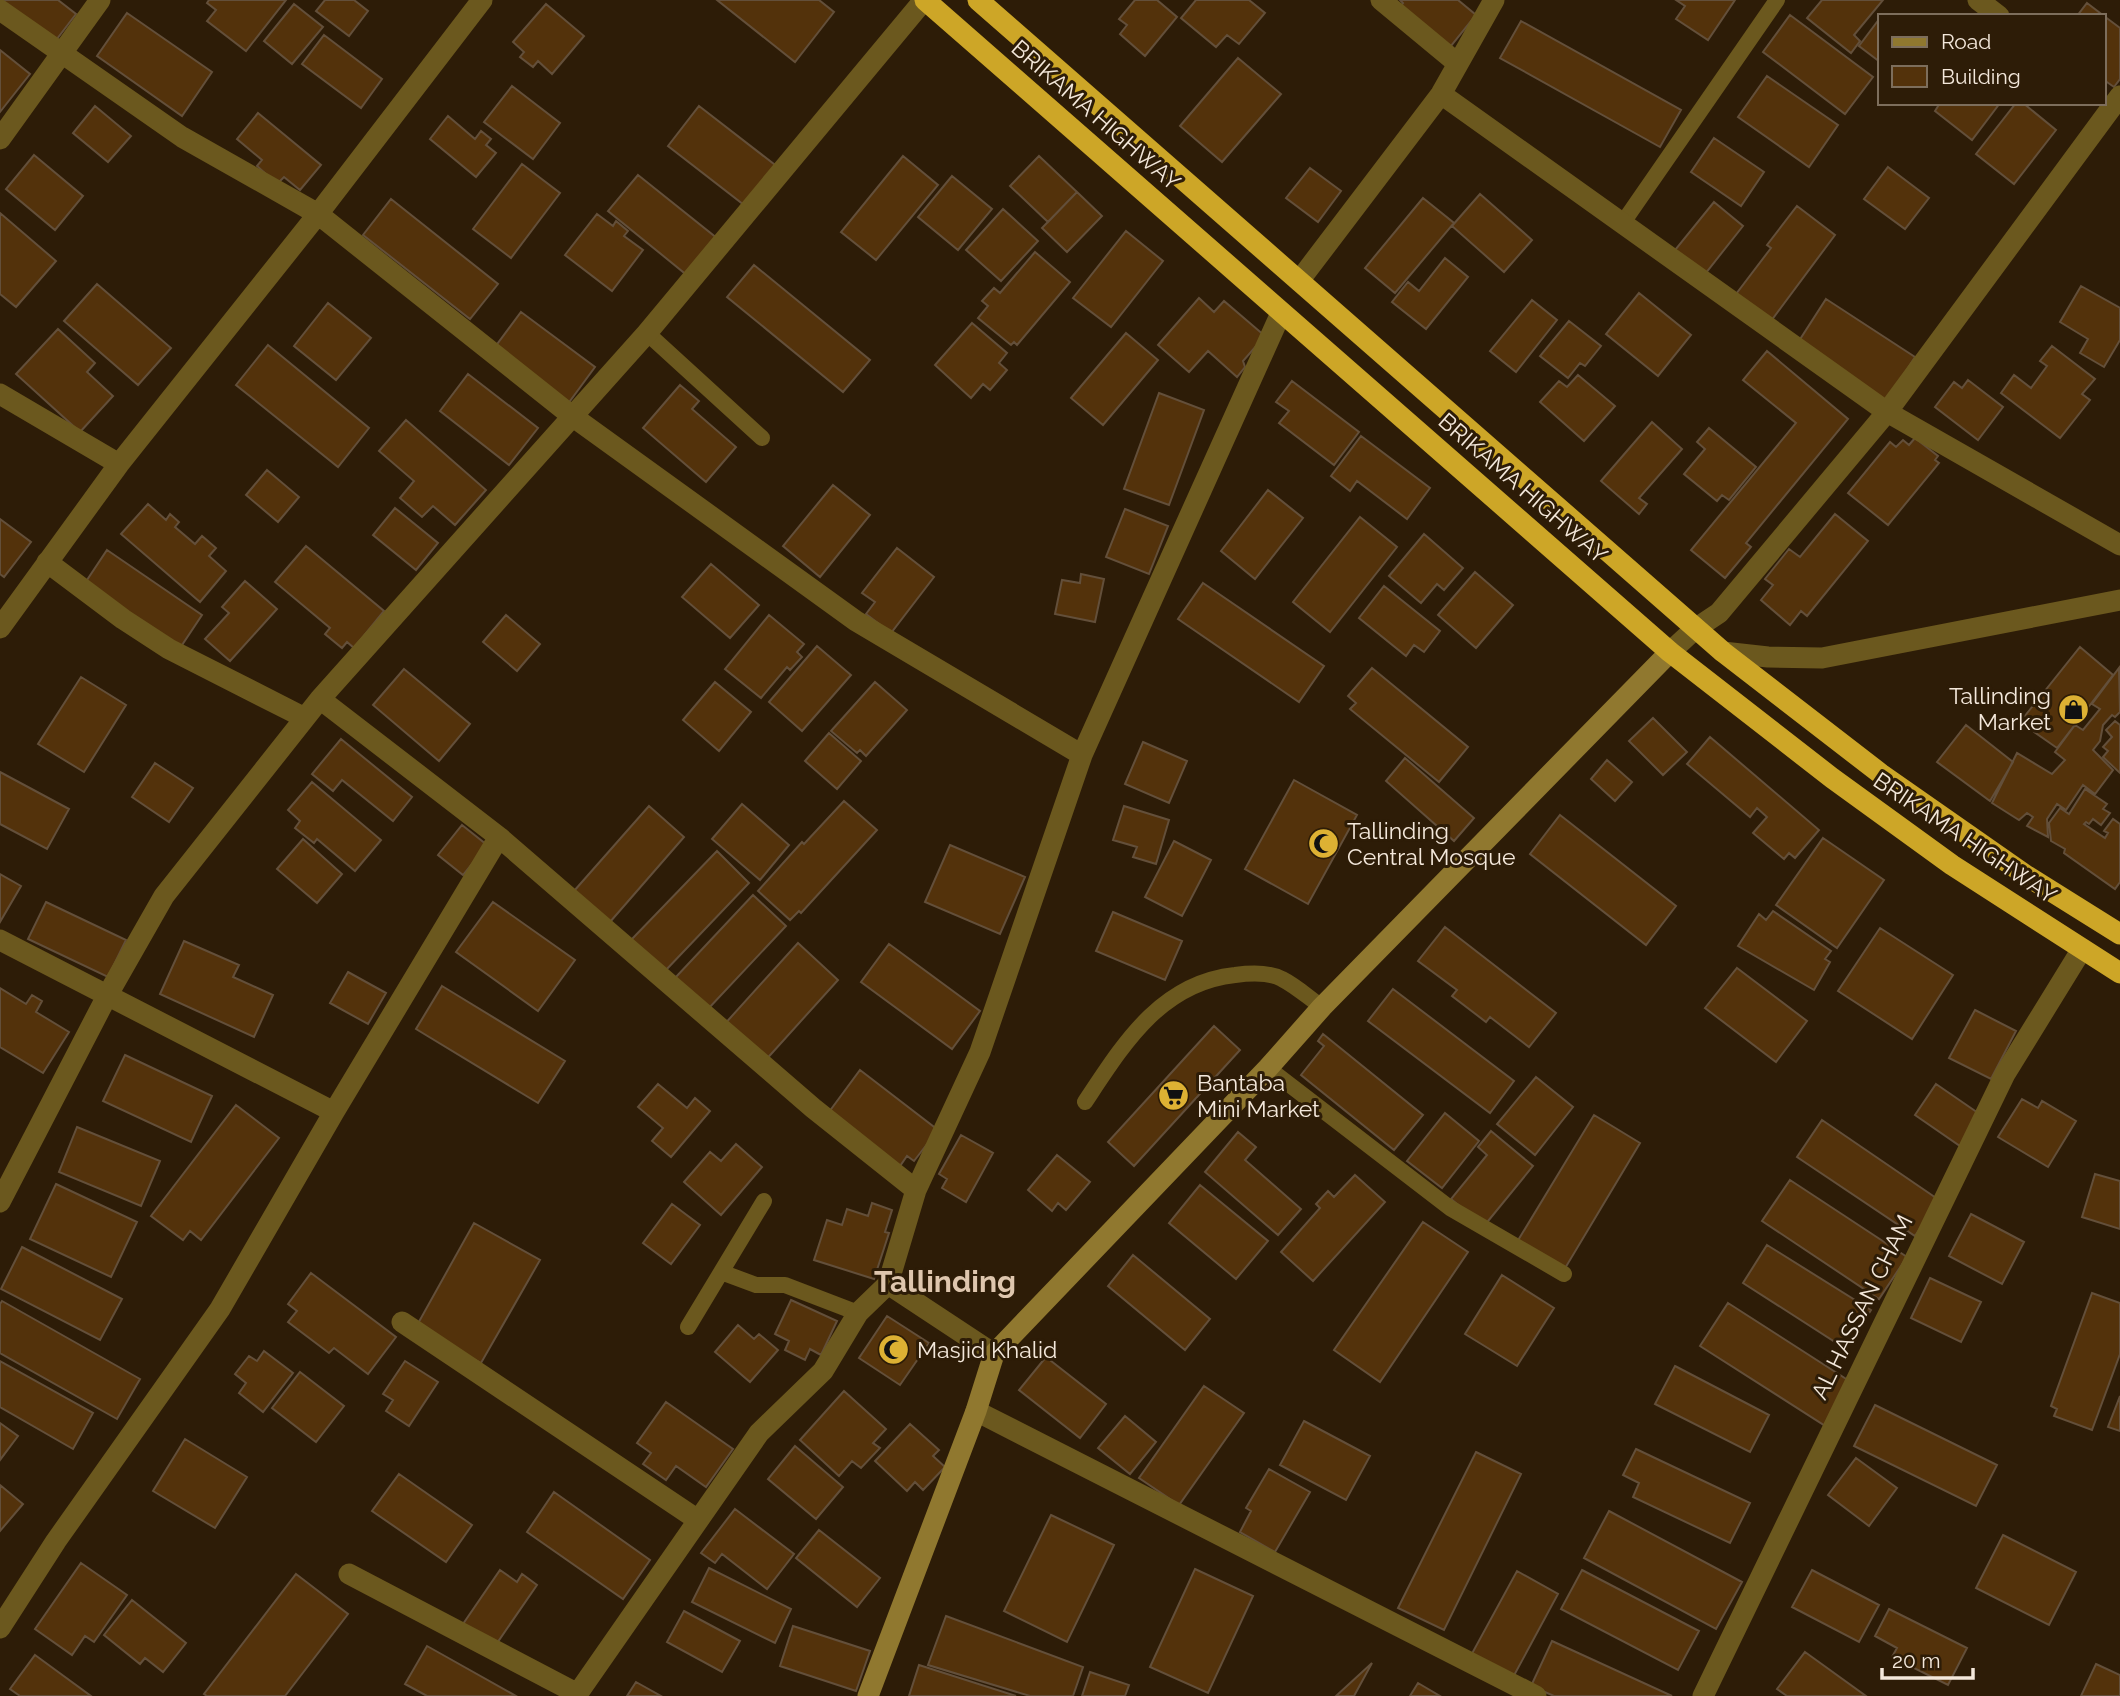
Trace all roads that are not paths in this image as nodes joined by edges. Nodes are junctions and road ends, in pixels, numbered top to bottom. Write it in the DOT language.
graph roads {
  1 [pos="100,0"];
  2 [pos="482,0"];
  3 [pos="925,0"];
  4 [pos="978,0"];
  5 [pos="1381,0"];
  6 [pos="1494,0"];
  7 [pos="1777,0"];
  8 [pos="1978,0"];
  9 [pos="0,9"];
  10 [pos="1996,14"];
  11 [pos="62,53"];
  12 [pos="1457,63"];
  13 [pos="1441,94"];
  14 [pos="2115,100"];
  15 [pos="0,139"];
  16 [pos="318,214"];
  17 [pos="1622,224"];
  18 [pos="1298,281"];
  19 [pos="1281,313"];
  20 [pos="647,333"];
  21 [pos="0,394"];
  22 [pos="1887,412"];
  23 [pos="572,416"];
  24 [pos="762,438"];
  25 [pos="118,464"];
  26 [pos="2120,545"];
  27 [pos="47,562"];
  28 [pos="2120,600"];
  29 [pos="0,628"];
  30 [pos="1695,629"];
  31 [pos="1670,652"];
  32 [pos="1723,653"];
  33 [pos="320,699"];
  34 [pos="305,718"];
  35 [pos="1083,755"];
  36 [pos="499,837"];
  37 [pos="2120,934"];
  38 [pos="0,940"];
  39 [pos="2082,949"];
  40 [pos="2120,972"];
  41 [pos="107,996"];
  42 [pos="1322,1007"];
  43 [pos="1268,1068"];
  44 [pos="1085,1102"];
  45 [pos="334,1112"];
  46 [pos="916,1190"];
  47 [pos="764,1201"];
  48 [pos="0,1202"];
  49 [pos="721,1272"];
  50 [pos="1564,1274"];
  51 [pos="888,1284"];
  52 [pos="858,1314"];
  53 [pos="402,1322"];
  54 [pos="688,1327"];
  55 [pos="995,1354"];
  56 [pos="976,1411"];
  57 [pos="698,1520"];
  58 [pos="349,1574"];
  59 [pos="0,1628"];
  60 [pos="577,1695"];
  61 [pos="868,1696"];
  62 [pos="1536,1696"];
  63 [pos="1703,1696"];
  1 -- 11 [label="street"];
  2 -- 16 [label="street"];
  3 -- 19 [label="highway, BRIKAMA HIGHWAY"];
  3 -- 20 [label="street"];
  4 -- 18 [label="highway, BRIKAMA HIGHWAY"];
  5 -- 12 [label="street"];
  6 -- 12 [label="street"];
  7 -- 17 [label="lane"];
  8 -- 10 [label="street"];
  9 -- 11 [label="street"];
  11 -- 15 [label="street"];
  11 -- 16 [label="street"];
  12 -- 13 [label="street"];
  13 -- 17 [label="street"];
  13 -- 18 [label="street"];
  14 -- 22 [label="street"];
  16 -- 23 [label="street"];
  16 -- 25 [label="street"];
  17 -- 22 [label="street"];
  18 -- 30 [label="highway, BRIKAMA HIGHWAY"];
  19 -- 31 [label="highway, BRIKAMA HIGHWAY"];
  19 -- 35 [label="street"];
  20 -- 23 [label="street"];
  20 -- 24 [label="lane"];
  21 -- 25 [label="street"];
  22 -- 26 [label="street"];
  22 -- 30 [label="street"];
  23 -- 33 [label="street"];
  23 -- 35 [label="street"];
  25 -- 27 [label="street"];
  27 -- 29 [label="street"];
  27 -- 34 [label="street"];
  28 -- 32 [label="street"];
  30 -- 31 [label="street"];
  30 -- 32 [label="highway, BRIKAMA HIGHWAY"];
  31 -- 39 [label="highway, BRIKAMA HIGHWAY"];
  31 -- 42 [label="street"];
  32 -- 37 [label="highway, BRIKAMA HIGHWAY"];
  33 -- 34 [label="street"];
  33 -- 36 [label="street"];
  34 -- 41 [label="street"];
  35 -- 46 [label="street"];
  36 -- 45 [label="street"];
  36 -- 46 [label="street"];
  38 -- 41 [label="street"];
  39 -- 40 [label="highway, BRIKAMA HIGHWAY"];
  39 -- 63 [label="street, AL HASSAN CHAM"];
  41 -- 45 [label="street"];
  41 -- 48 [label="street"];
  42 -- 43 [label="street"];
  42 -- 44 [label="lane"];
  43 -- 50 [label="lane"];
  43 -- 55 [label="street"];
  45 -- 59 [label="street"];
  46 -- 51 [label="street"];
  47 -- 49 [label="lane"];
  49 -- 52 [label="lane"];
  49 -- 54 [label="lane"];
  51 -- 52 [label="street"];
  51 -- 55 [label="street"];
  52 -- 57 [label="street"];
  53 -- 57 [label="street"];
  55 -- 56 [label="street"];
  56 -- 61 [label="street"];
  56 -- 62 [label="street"];
  57 -- 60 [label="street"];
  58 -- 60 [label="street"];
}
